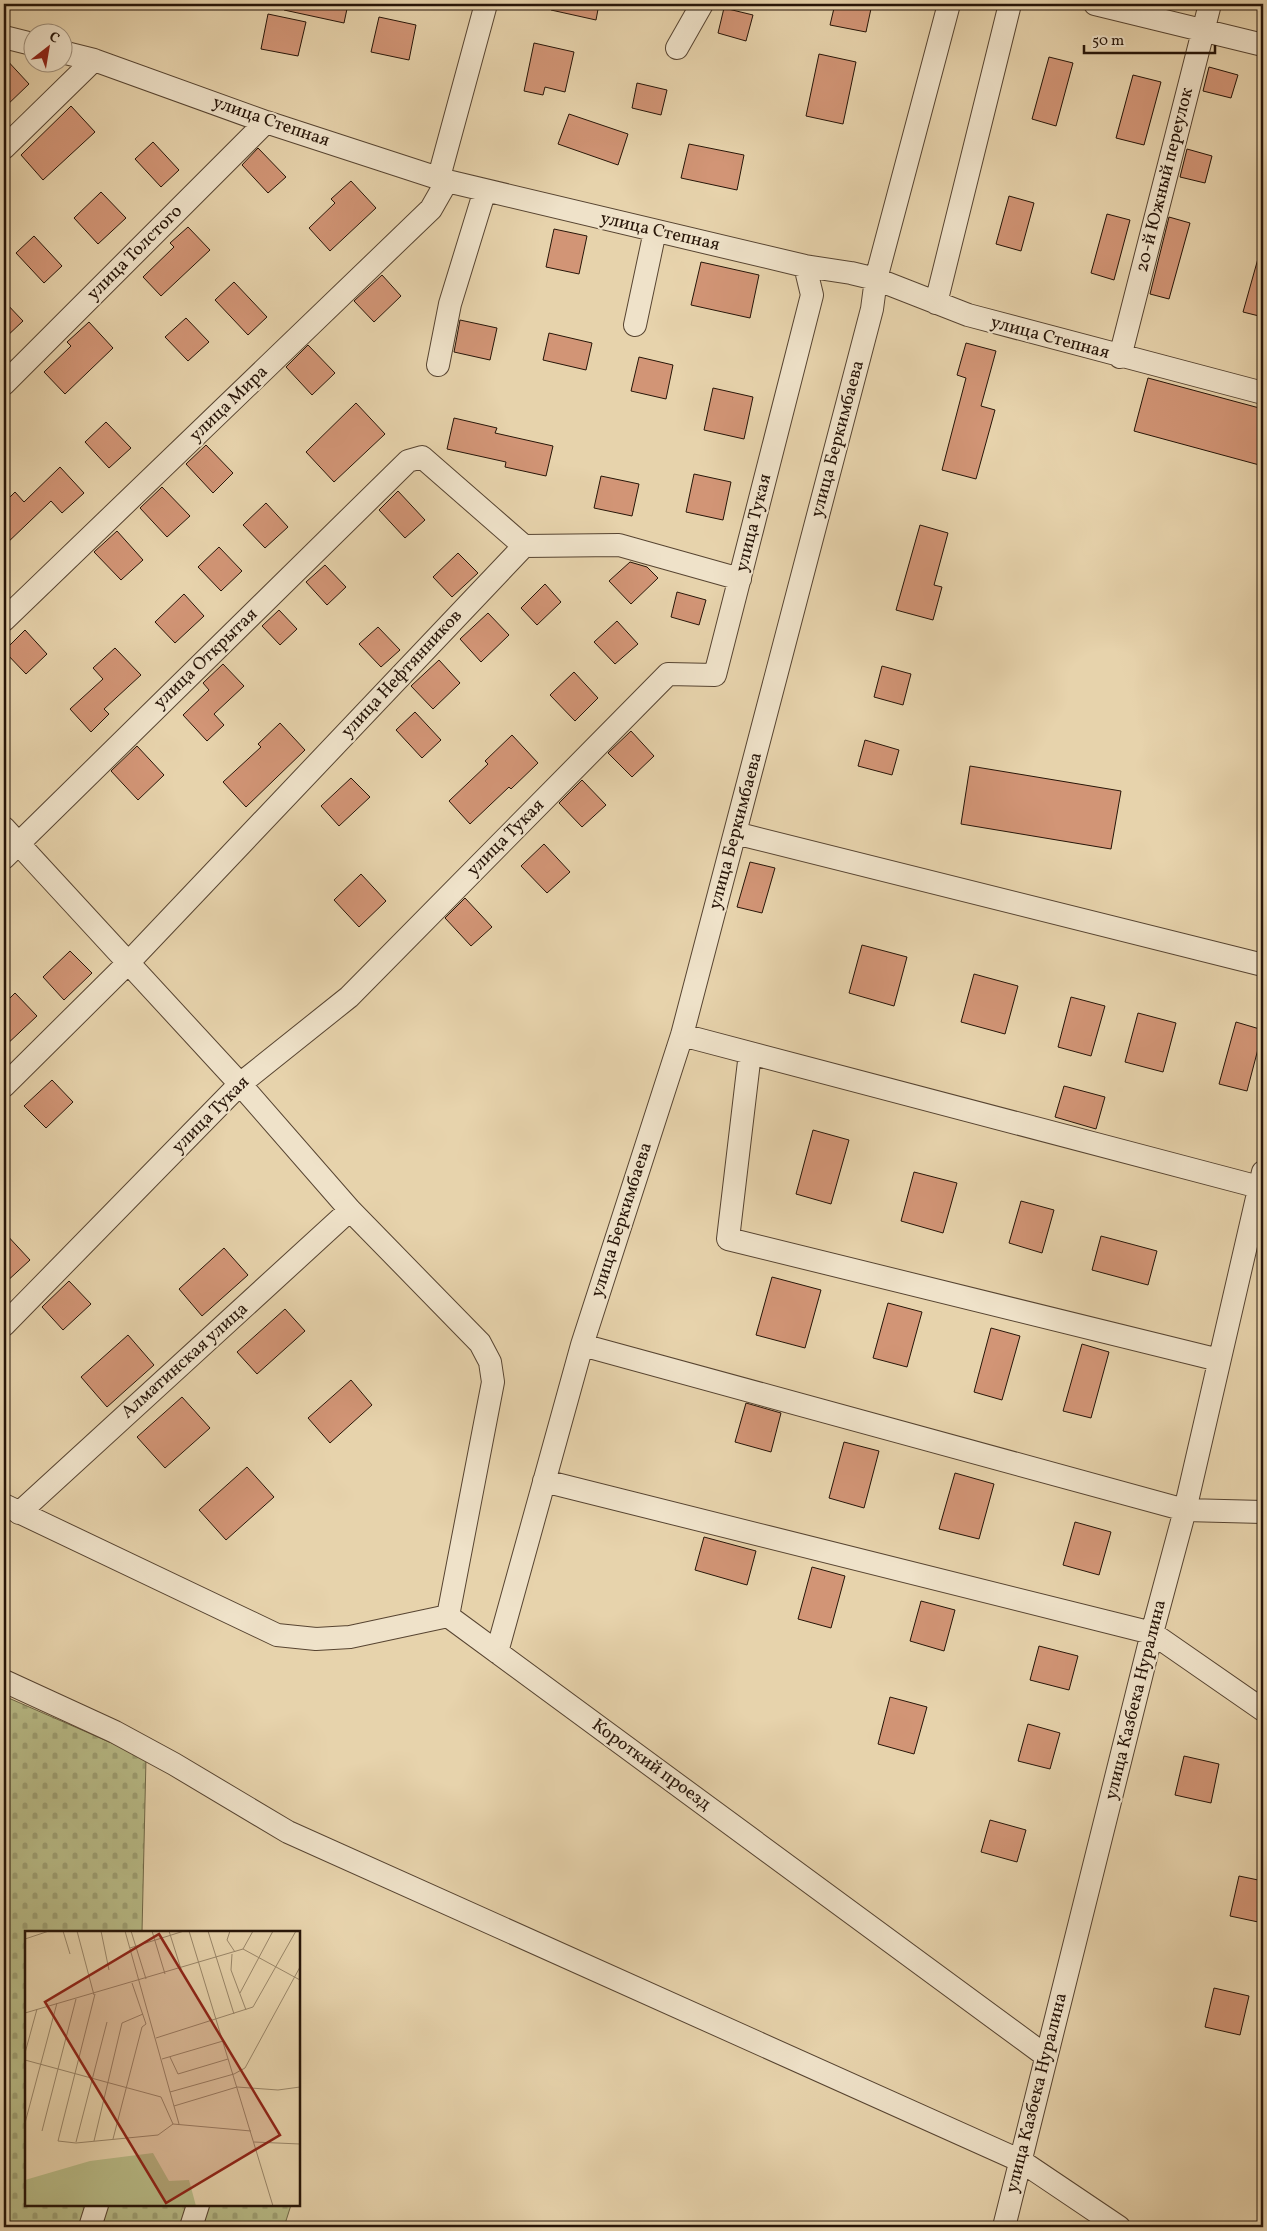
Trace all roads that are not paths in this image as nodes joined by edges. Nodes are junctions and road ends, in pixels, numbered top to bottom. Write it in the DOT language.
graph roads {
  1 [pos="486,4"];
  2 [pos="702,4"];
  3 [pos="949,4"];
  4 [pos="1010,4"];
  5 [pos="1095,4"];
  6 [pos="1210,4"];
  7 [pos="1204,30"];
  8 [pos="4,37"];
  9 [pos="22,42"];
  10 [pos="1263,45"];
  11 [pos="677,48"];
  12 [pos="72,54"];
  13 [pos="94,60"];
  14 [pos="266,122"];
  15 [pos="4,148"];
  16 [pos="443,179"];
  17 [pos="485,190"];
  18 [pos="655,231"];
  19 [pos="805,266"];
  20 [pos="876,279"];
  21 [pos="936,303"];
  22 [pos="635,325"];
  23 [pos="1120,357"];
  24 [pos="438,365"];
  25 [pos="4,384"];
  26 [pos="1263,393"];
  27 [pos="524,546"];
  28 [pos="740,579"];
  29 [pos="4,620"];
  30 [pos="735,833"];
  31 [pos="9,843"];
  32 [pos="128,962"];
  33 [pos="1263,965"];
  34 [pos="682,1035"];
  35 [pos="750,1053"];
  36 [pos="240,1084"];
  37 [pos="4,1086"];
  38 [pos="1261,1179"];
  39 [pos="350,1210"];
  40 [pos="4,1325"];
  41 [pos="582,1346"];
  42 [pos="1220,1360"];
  43 [pos="544,1481"];
  44 [pos="12,1509"];
  45 [pos="1185,1510"];
  46 [pos="1263,1512"];
  47 [pos="448,1616"];
  48 [pos="1152,1633"];
  49 [pos="497,1652"];
  50 [pos="4,1681"];
  51 [pos="1263,1710"];
  52 [pos="1046,2056"];
  53 [pos="1021,2161"];
  54 [pos="97,2206"];
  55 [pos="198,2206"];
  56 [pos="90,2227"];
  57 [pos="191,2227"];
  58 [pos="1004,2227"];
  59 [pos="1119,2227"];
  1 -- 16 [label="street, улица Мира"];
  2 -- 11 [label="street"];
  3 -- 20 [label="street, улица Беркимбаева"];
  4 -- 21 [label="street"];
  5 -- 7 [label="street"];
  6 -- 7 [label="street, 20-й Южный переулок"];
  7 -- 10 [label="street"];
  7 -- 23 [label="street, 20-й Южный переулок"];
  8 -- 9 [label="street"];
  12 -- 13 [label="street, улица Степная"];
  13 -- 14 [label="street, улица Степная"];
  13 -- 15 [label="street"];
  14 -- 16 [label="street, улица Степная"];
  14 -- 25 [label="street, улица Толстого"];
  16 -- 17 [label="street, улица Степная"];
  16 -- 29 [label="street, улица Мира"];
  17 -- 18 [label="street, улица Степная"];
  17 -- 24 [label="street"];
  18 -- 19 [label="street, улица Степная"];
  18 -- 22 [label="street"];
  19 -- 20 [label="street, улица Степная"];
  19 -- 28 [label="street, улица Тукая"];
  20 -- 21 [label="street, улица Степная"];
  20 -- 30 [label="street, улица Беркимбаева"];
  21 -- 23 [label="street, улица Степная"];
  23 -- 26 [label="street, улица Степная"];
  27 -- 28 [label="street"];
  27 -- 31 [label="street, улица Открытая"];
  27 -- 32 [label="street, улица Нефтянников"];
  28 -- 36 [label="street, улица Тукая"];
  30 -- 33 [label="street"];
  30 -- 34 [label="street, улица Беркимбаева"];
  31 -- 32 [label="street"];
  32 -- 36 [label="street"];
  32 -- 37 [label="street, улица Нефтянников"];
  34 -- 35 [label="street"];
  34 -- 41 [label="street, улица Беркимбаева"];
  35 -- 38 [label="street"];
  35 -- 42 [label="street"];
  36 -- 39 [label="street"];
  36 -- 40 [label="street, улица Тукая"];
  38 -- 42 [label="street, улица Казбека Нуралина"];
  39 -- 44 [label="street, Алматинская улица"];
  39 -- 47 [label="street"];
  41 -- 43 [label="street, улица Беркимбаева"];
  41 -- 45 [label="street"];
  42 -- 45 [label="street, улица Казбека Нуралина"];
  43 -- 48 [label="street"];
  43 -- 49 [label="street, улица Беркимбаева"];
  44 -- 47 [label="street"];
  45 -- 46 [label="street"];
  45 -- 48 [label="street, улица Казбека Нуралина"];
  47 -- 49 [label="street, Короткий проезд"];
  48 -- 51 [label="street"];
  48 -- 52 [label="street, улица Казбека Нуралина"];
  49 -- 52 [label="street, Короткий проезд"];
  50 -- 53 [label="street"];
  52 -- 53 [label="street, улица Казбека Нуралина"];
  53 -- 58 [label="street, улица Казбека Нуралина"];
  53 -- 59 [label="street"];
  54 -- 56 [label="street"];
  55 -- 57 [label="street"];
}
